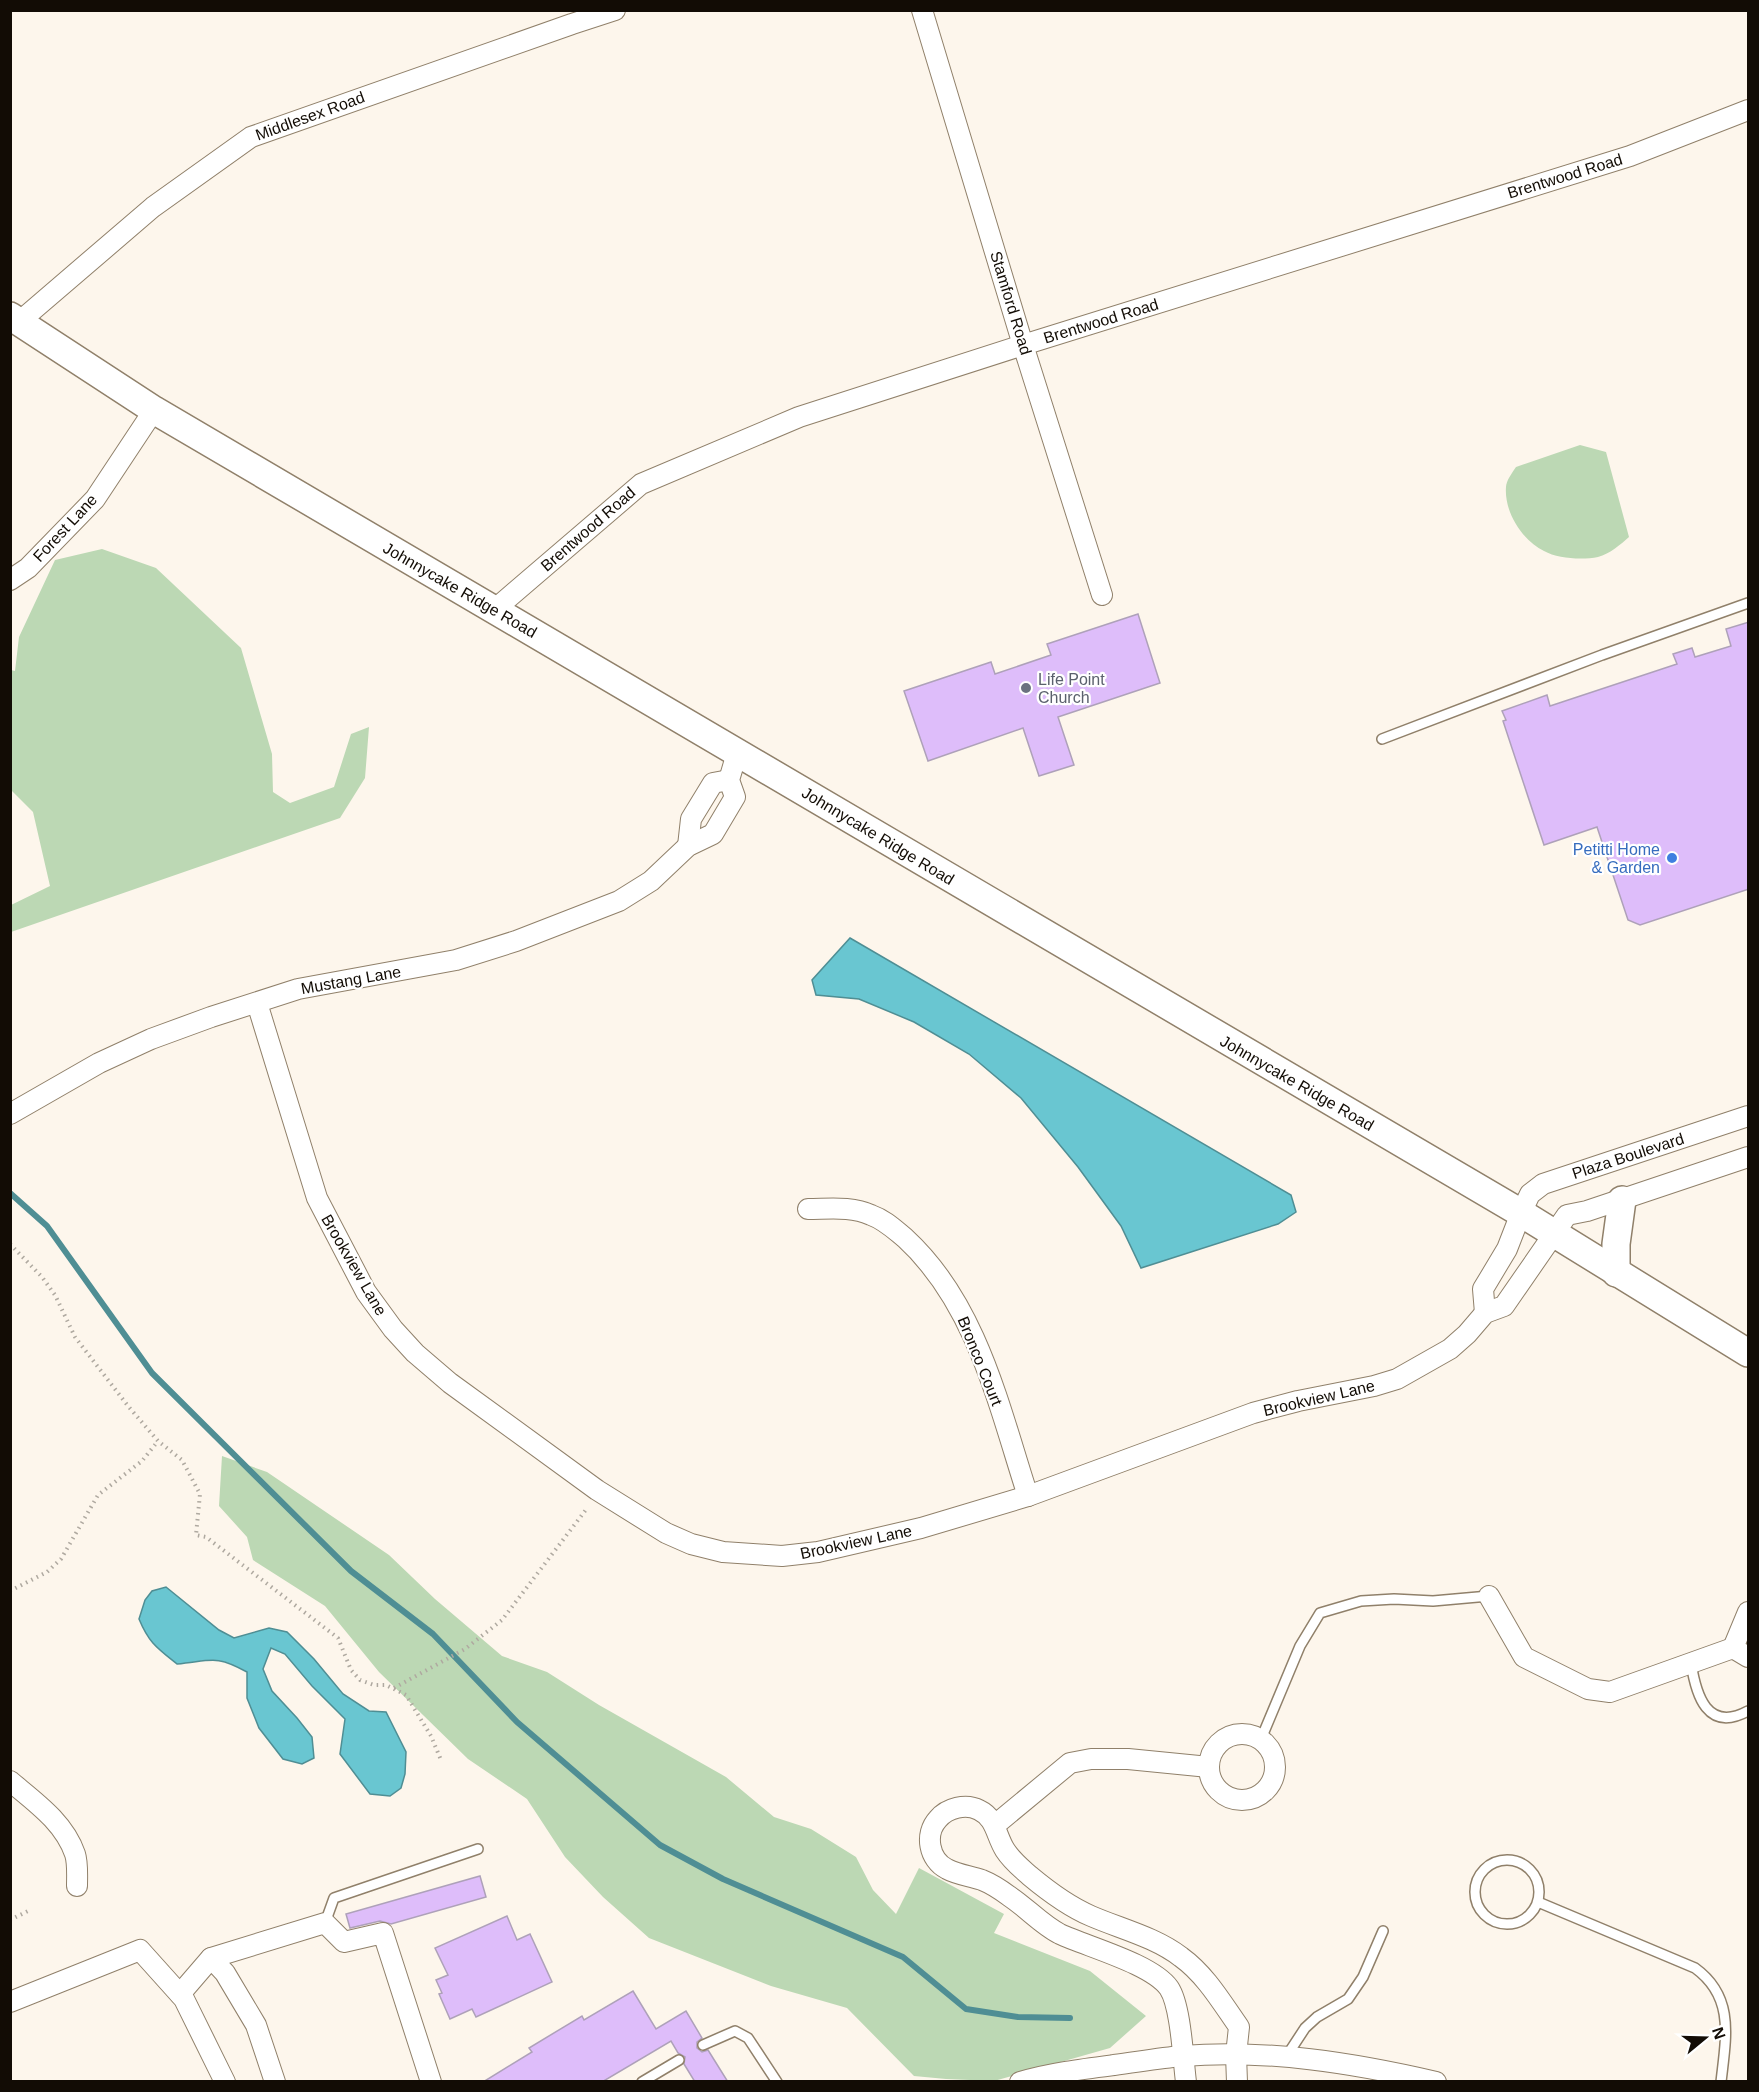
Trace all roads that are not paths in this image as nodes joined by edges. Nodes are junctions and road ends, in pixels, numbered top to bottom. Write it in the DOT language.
graph roads {
  1 [pos="615,10"];
  2 [pos="922,10"];
  3 [pos="1749,110"];
  4 [pos="15,319"];
  5 [pos="1023,345"];
  6 [pos="154,410"];
  7 [pos="10,580"];
  8 [pos="1102,595"];
  9 [pos="1749,603"];
  10 [pos="494,610"];
  11 [pos="1382,739"];
  12 [pos="737,753"];
  13 [pos="729,780"];
  14 [pos="688,846"];
  15 [pos="257,1003"];
  16 [pos="10,1114"];
  17 [pos="1749,1116"];
  18 [pos="1749,1157"];
  19 [pos="1622,1200"];
  20 [pos="808,1209"];
  21 [pos="1521,1213"];
  22 [pos="1554,1233"];
  23 [pos="1616,1273"];
  24 [pos="1485,1313"];
  25 [pos="1749,1353"];
  26 [pos="1028,1496"];
  27 [pos="1489,1596"];
  28 [pos="1749,1612"];
  29 [pos="1741,1652"];
  30 [pos="1691,1663"];
  31 [pos="1749,1711"];
  32 [pos="1261,1739"];
  33 [pos="1209,1767"];
  34 [pos="10,1781"];
  35 [pos="995,1825"];
  36 [pos="478,1850"];
  37 [pos="77,1886"];
  38 [pos="1538,1902"];
  39 [pos="325,1923"];
  40 [pos="1383,1931"];
  41 [pos="211,1958"];
  42 [pos="180,1994"];
  43 [pos="10,2002"];
  44 [pos="703,2045"];
  45 [pos="1236,2055"];
  46 [pos="1183,2056"];
  47 [pos="1286,2057"];
  48 [pos="679,2060"];
  49 [pos="225,2082"];
  50 [pos="275,2082"];
  51 [pos="431,2082"];
  52 [pos="642,2082"];
  53 [pos="777,2082"];
  54 [pos="1020,2082"];
  55 [pos="1186,2082"];
  56 [pos="1237,2082"];
  57 [pos="1436,2082"];
  58 [pos="1721,2082"];
  1 -- 4 [label="street, Middlesex Road"];
  2 -- 5 [label="street, Stamford Road"];
  3 -- 5 [label="street, Brentwood Road"];
  4 -- 6 [label="main road, Johnnycake Ridge Road"];
  5 -- 8 [label="street, Stamford Road"];
  5 -- 10 [label="street, Brentwood Road"];
  6 -- 7 [label="street, Forest Lane"];
  6 -- 10 [label="main road, Johnnycake Ridge Road"];
  9 -- 11 [label="lane"];
  10 -- 12 [label="main road, Johnnycake Ridge Road"];
  12 -- 13 [label="street, Mustang Lane"];
  12 -- 21 [label="main road, Johnnycake Ridge Road"];
  13 -- 14 [label="street"];
  13 -- 14 [label="street, Mustang Lane"];
  14 -- 15 [label="street, Mustang Lane"];
  15 -- 16 [label="street, Mustang Lane"];
  15 -- 26 [label="street, Brookview Lane"];
  17 -- 21 [label="street, Plaza Boulevard"];
  18 -- 19 [label="street"];
  19 -- 22 [label="street"];
  19 -- 23 [label="main road"];
  20 -- 26 [label="street, Bronco Court"];
  21 -- 22 [label="main road, Johnnycake Ridge Road"];
  21 -- 24 [label="street"];
  22 -- 23 [label="main road, Johnnycake Ridge Road"];
  22 -- 24 [label="street, Brookview Lane"];
  23 -- 25 [label="main road, Johnnycake Ridge Road"];
  24 -- 26 [label="street, Brookview Lane"];
  27 -- 30 [label="street"];
  27 -- 32 [label="lane"];
  28 -- 29 [label="street"];
  29 -- 30 [label="street"];
  30 -- 31 [label="lane"];
  32 -- 33 [label="street"];
  32 -- 33 [label="street"];
  33 -- 35 [label="street"];
  34 -- 37 [label="street"];
  35 -- 45 [label="street"];
  35 -- 46 [label="street"];
  36 -- 39 [label="lane"];
  38 -- 38 [label="lane"];
  38 -- 58 [label="lane"];
  39 -- 41 [label="street"];
  39 -- 51 [label="street"];
  40 -- 47 [label="lane"];
  41 -- 42 [label="street"];
  41 -- 50 [label="street"];
  42 -- 43 [label="street"];
  42 -- 49 [label="street"];
  44 -- 53 [label="lane"];
  45 -- 46 [label="street"];
  45 -- 47 [label="street"];
  45 -- 56 [label="street"];
  46 -- 54 [label="street"];
  46 -- 55 [label="street"];
  47 -- 57 [label="street"];
  48 -- 52 [label="lane"];
}
